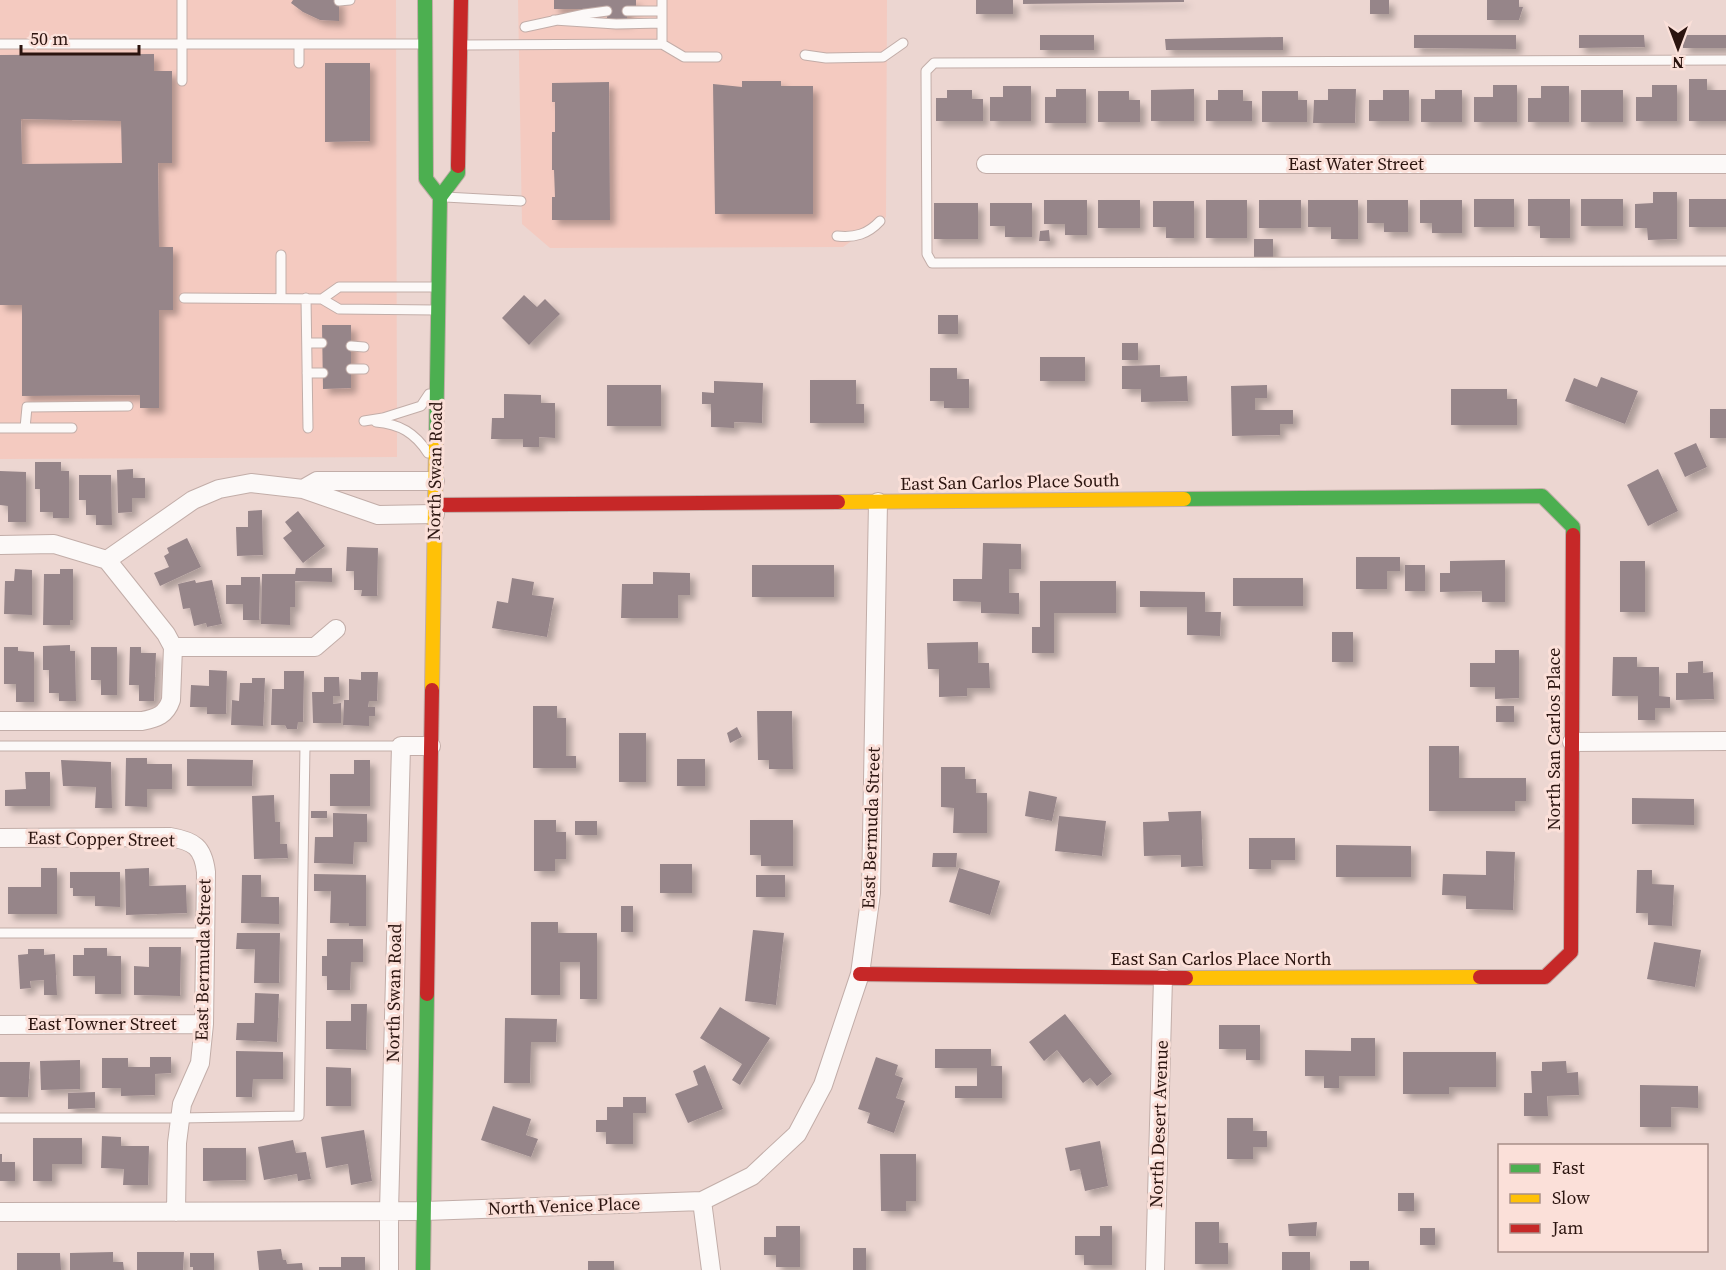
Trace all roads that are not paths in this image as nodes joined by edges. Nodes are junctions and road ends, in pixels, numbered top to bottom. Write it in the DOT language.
graph roads {
  1 [pos="182,0"];
  2 [pos="350,0"];
  3 [pos="425,0"];
  4 [pos="461,0"];
  5 [pos="662,0"];
  6 [pos="339,1"];
  7 [pos="607,11"];
  8 [pos="627,11"];
  9 [pos="662,11"];
  10 [pos="554,20"];
  11 [pos="662,23"];
  12 [pos="525,27"];
  13 [pos="903,43"];
  14 [pos="0,44"];
  15 [pos="299,44"];
  16 [pos="426,44"];
  17 [pos="662,44"];
  18 [pos="182,45"];
  19 [pos="460,45"];
  20 [pos="805,55"];
  21 [pos="717,57"];
  22 [pos="1726,60"];
  23 [pos="299,63"];
  24 [pos="182,81"];
  25 [pos="986,164"];
  26 [pos="1726,164"];
  27 [pos="440,197"];
  28 [pos="521,201"];
  29 [pos="880,220"];
  30 [pos="837,236"];
  31 [pos="281,255"];
  32 [pos="1726,261"];
  33 [pos="438,288"];
  34 [pos="184,298"];
  35 [pos="281,298"];
  36 [pos="306,298"];
  37 [pos="322,298"];
  38 [pos="438,310"];
  39 [pos="307,343"];
  40 [pos="322,343"];
  41 [pos="351,346"];
  42 [pos="364,346"];
  43 [pos="437,364"];
  44 [pos="351,369"];
  45 [pos="364,369"];
  46 [pos="307,373"];
  47 [pos="323,373"];
  48 [pos="128,406"];
  49 [pos="0,428"];
  50 [pos="25,428"];
  51 [pos="72,428"];
  52 [pos="308,428"];
  53 [pos="435,473"];
  54 [pos="303,489"];
  55 [pos="879,502"];
  56 [pos="435,510"];
  57 [pos="1573,527"];
  58 [pos="0,545"];
  59 [pos="106,560"];
  60 [pos="336,630"];
  61 [pos="173,647"];
  62 [pos="0,721"];
  63 [pos="1726,741"];
  64 [pos="1572,742"];
  65 [pos="0,746"];
  66 [pos="305,746"];
  67 [pos="400,746"];
  68 [pos="431,746"];
  69 [pos="0,838"];
  70 [pos="205,843"];
  71 [pos="0,933"];
  72 [pos="205,933"];
  73 [pos="1571,952"];
  74 [pos="860,974"];
  75 [pos="1163,978"];
  76 [pos="204,1024"];
  77 [pos="0,1025"];
  78 [pos="0,1118"];
  79 [pos="180,1118"];
  80 [pos="702,1202"];
  81 [pos="389,1211"];
  82 [pos="425,1211"];
  83 [pos="0,1212"];
  84 [pos="176,1212"];
  85 [pos="389,1270"];
  86 [pos="423,1270"];
  87 [pos="711,1270"];
  88 [pos="1155,1270"];
  1 -- 18 [label="lane"];
  2 -- 6 [label="lane"];
  3 -- 16 [label="street"];
  4 -- 19 [label="street"];
  5 -- 9 [label="lane"];
  7 -- 10 [label="lane"];
  8 -- 9 [label="lane"];
  9 -- 11 [label="lane"];
  10 -- 11 [label="lane"];
  10 -- 12 [label="lane"];
  11 -- 17 [label="lane"];
  13 -- 20 [label="lane"];
  14 -- 18 [label="lane"];
  15 -- 16 [label="lane"];
  15 -- 18 [label="lane"];
  15 -- 23 [label="lane"];
  16 -- 27 [label="street"];
  17 -- 19 [label="lane"];
  17 -- 21 [label="lane"];
  18 -- 24 [label="lane"];
  19 -- 27 [label="street"];
  22 -- 32 [label="lane"];
  25 -- 26 [label="street, East Water Street"];
  27 -- 28 [label="lane"];
  27 -- 33 [label="street, North Swan Road"];
  29 -- 30 [label="lane"];
  31 -- 35 [label="lane"];
  33 -- 37 [label="lane"];
  33 -- 38 [label="street, North Swan Road"];
  34 -- 35 [label="lane"];
  35 -- 36 [label="lane"];
  36 -- 37 [label="lane"];
  36 -- 39 [label="lane"];
  37 -- 38 [label="lane"];
  38 -- 43 [label="street, North Swan Road"];
  39 -- 40 [label="lane"];
  39 -- 46 [label="lane"];
  41 -- 42 [label="lane"];
  43 -- 53 [label="street, North Swan Road"];
  43 -- 53 [label="lane"];
  44 -- 45 [label="lane"];
  46 -- 47 [label="lane"];
  46 -- 52 [label="lane"];
  48 -- 50 [label="lane"];
  49 -- 50 [label="lane"];
  50 -- 51 [label="lane"];
  53 -- 54 [label="street"];
  53 -- 56 [label="street, North Swan Road"];
  54 -- 56 [label="street"];
  54 -- 59 [label="street"];
  55 -- 56 [label="street, East San Carlos Place South"];
  55 -- 57 [label="street, East San Carlos Place South"];
  55 -- 74 [label="street, East Bermuda Street"];
  56 -- 68 [label="street, North Swan Road"];
  57 -- 64 [label="street, North San Carlos Place"];
  58 -- 59 [label="street"];
  59 -- 61 [label="street"];
  60 -- 61 [label="street"];
  61 -- 62 [label="street"];
  63 -- 64 [label="street"];
  64 -- 73 [label="street, North San Carlos Place"];
  65 -- 66 [label="lane"];
  66 -- 67 [label="lane"];
  66 -- 79 [label="lane"];
  67 -- 68 [label="street"];
  67 -- 81 [label="street, North Swan Road"];
  68 -- 82 [label="street, North Swan Road"];
  69 -- 70 [label="street, East Copper Street"];
  70 -- 72 [label="street, East Bermuda Street"];
  71 -- 72 [label="lane"];
  72 -- 76 [label="street, East Bermuda Street"];
  73 -- 75 [label="street, East San Carlos Place North"];
  74 -- 75 [label="street, East San Carlos Place North"];
  74 -- 80 [label="street, East Bermuda Street"];
  75 -- 88 [label="street, North Desert Avenue"];
  76 -- 77 [label="street, East Towner Street"];
  76 -- 79 [label="street, East Bermuda Street"];
  78 -- 79 [label="lane"];
  79 -- 84 [label="street, East Bermuda Street"];
  80 -- 82 [label="street, North Venice Place"];
  80 -- 87 [label="street"];
  81 -- 82 [label="street"];
  81 -- 84 [label="street"];
  81 -- 85 [label="street, North Swan Road"];
  82 -- 86 [label="street, North Swan Road"];
  83 -- 84 [label="street"];
}
